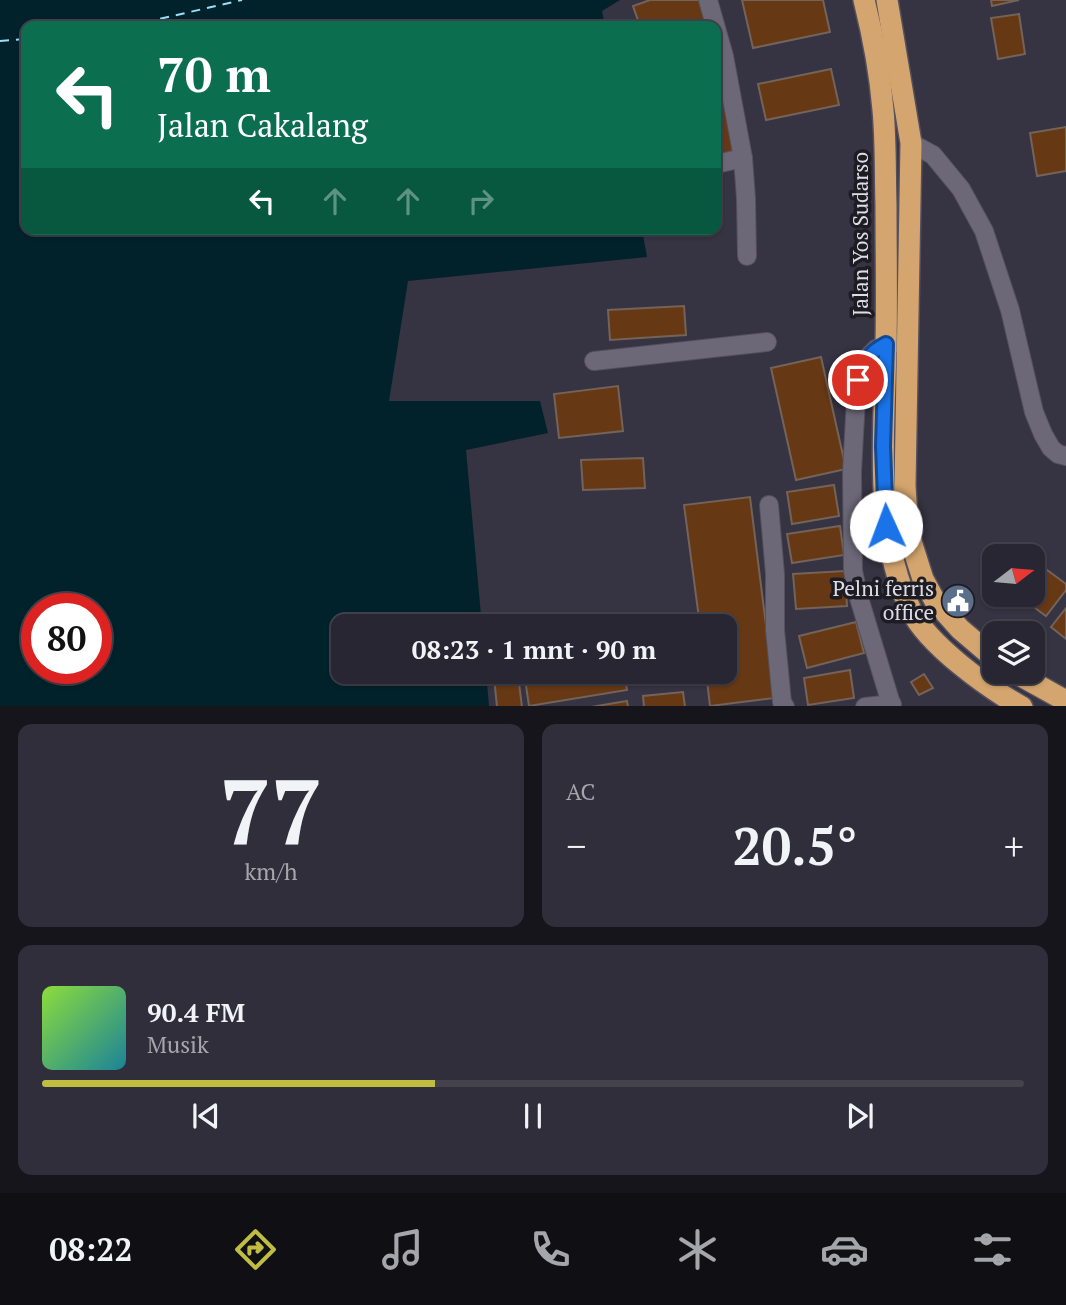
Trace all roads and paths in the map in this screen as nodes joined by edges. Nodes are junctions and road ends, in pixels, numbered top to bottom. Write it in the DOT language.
graph roads {
  1 [pos="708,0"];
  2 [pos="864,0"];
  3 [pos="887,0"];
  4 [pos="714,21"];
  5 [pos="721,46"];
  6 [pos="911,142"];
  7 [pos="743,158"];
  8 [pos="721,163"];
  9 [pos="747,256"];
  10 [pos="767,342"];
  11 [pos="896,343"];
  12 [pos="594,362"];
  13 [pos="1066,456"];
  14 [pos="769,505"];
  15 [pos="982,648"];
  16 [pos="1036,684"];
  17 [pos="1066,701"];
  18 [pos="892,705"];
  19 [pos="785,706"];
  20 [pos="865,706"];
  21 [pos="1022,706"];
  1 -- 4 [label="street"];
  2 -- 11 [label="highway, Jalan Yos Sudarso"];
  3 -- 6 [label="highway, Jalan Yos Sudarso"];
  5 -- 7 [label="street"];
  6 -- 11 [label="highway, Jalan Yos Sudarso"];
  6 -- 13 [label="street"];
  7 -- 8 [label="street"];
  7 -- 9 [label="street"];
  10 -- 12 [label="street"];
  11 -- 15 [label="highway, Jalan Yos Sudarso"];
  11 -- 18 [label="street"];
  11 -- 21 [label="highway, Jalan Yos Sudarso"];
  14 -- 19 [label="street"];
  16 -- 17 [label="highway"];
  18 -- 20 [label="street"];
}
